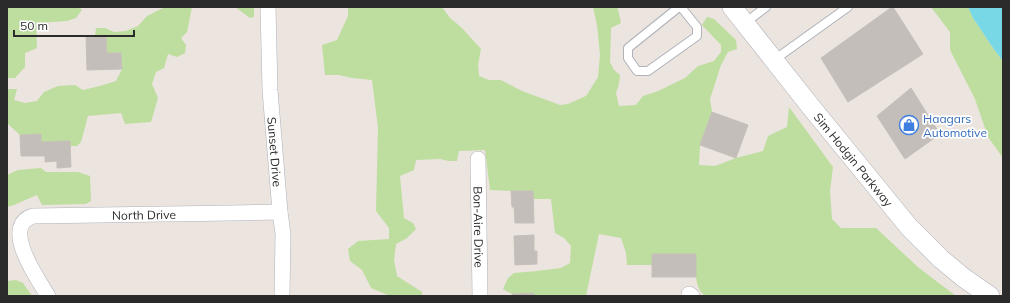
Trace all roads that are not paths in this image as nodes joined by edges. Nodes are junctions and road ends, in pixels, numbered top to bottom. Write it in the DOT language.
graph roads {
  1 [pos="268,7"];
  2 [pos="680,7"];
  3 [pos="732,7"];
  4 [pos="766,7"];
  5 [pos="848,7"];
  6 [pos="745,23"];
  7 [pos="774,60"];
  8 [pos="478,159"];
  9 [pos="280,212"];
  10 [pos="13,230"];
  11 [pos="48,296"];
  12 [pos="282,296"];
  13 [pos="480,296"];
  14 [pos="990,296"];
  1 -- 9 [label="street, Sunset Drive"];
  2 -- 2 [label="lane"];
  3 -- 6 [label="street, Sim Hodgin Parkway"];
  4 -- 6 [label="lane"];
  5 -- 7 [label="lane"];
  6 -- 7 [label="street, Sim Hodgin Parkway"];
  7 -- 14 [label="street, Sim Hodgin Parkway"];
  8 -- 13 [label="street, Bon-Aire Drive"];
  9 -- 10 [label="street, North Drive"];
  9 -- 12 [label="street, Sunset Drive"];
  10 -- 11 [label="street"];
}
